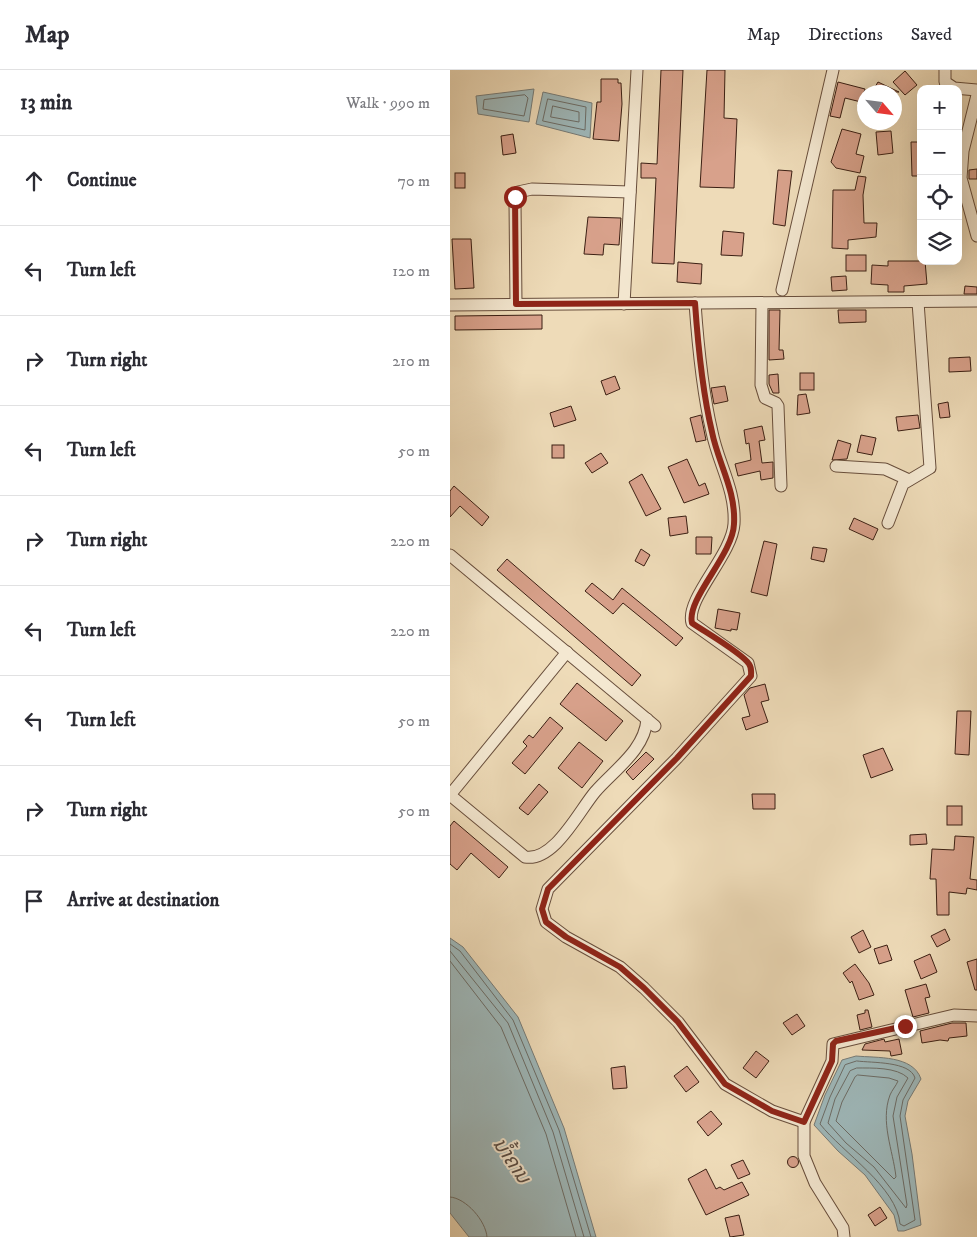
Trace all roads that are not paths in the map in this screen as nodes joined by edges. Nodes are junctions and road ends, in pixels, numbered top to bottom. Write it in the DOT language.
graph roads {
  1 [pos="637,70"];
  2 [pos="833,70"];
  3 [pos="945,70"];
  4 [pos="977,90"];
  5 [pos="977,95"];
  6 [pos="630,192"];
  7 [pos="977,236"];
  8 [pos="782,290"];
  9 [pos="977,301"];
  10 [pos="918,302"];
  11 [pos="695,303"];
  12 [pos="762,303"];
  13 [pos="516,304"];
  14 [pos="624,304"];
  15 [pos="450,305"];
  16 [pos="836,466"];
  17 [pos="909,480"];
  18 [pos="781,486"];
  19 [pos="888,523"];
  20 [pos="450,555"];
  21 [pos="567,652"];
  22 [pos="450,795"];
  23 [pos="977,1016"];
  24 [pos="804,1122"];
  25 [pos="844,1237"];
  1 -- 6 [label="street"];
  2 -- 8 [label="street"];
  3 -- 4 [label="street"];
  5 -- 7 [label="street"];
  6 -- 13 [label="street"];
  6 -- 14 [label="street"];
  9 -- 10 [label="street"];
  10 -- 12 [label="street"];
  10 -- 17 [label="street"];
  11 -- 12 [label="street"];
  11 -- 14 [label="street"];
  11 -- 24 [label="street"];
  12 -- 18 [label="street"];
  13 -- 14 [label="street"];
  13 -- 15 [label="street"];
  16 -- 17 [label="street"];
  17 -- 19 [label="street"];
  20 -- 21 [label="street"];
  21 -- 22 [label="street"];
  21 -- 22 [label="street"];
  23 -- 24 [label="street"];
  24 -- 25 [label="street"];
}
